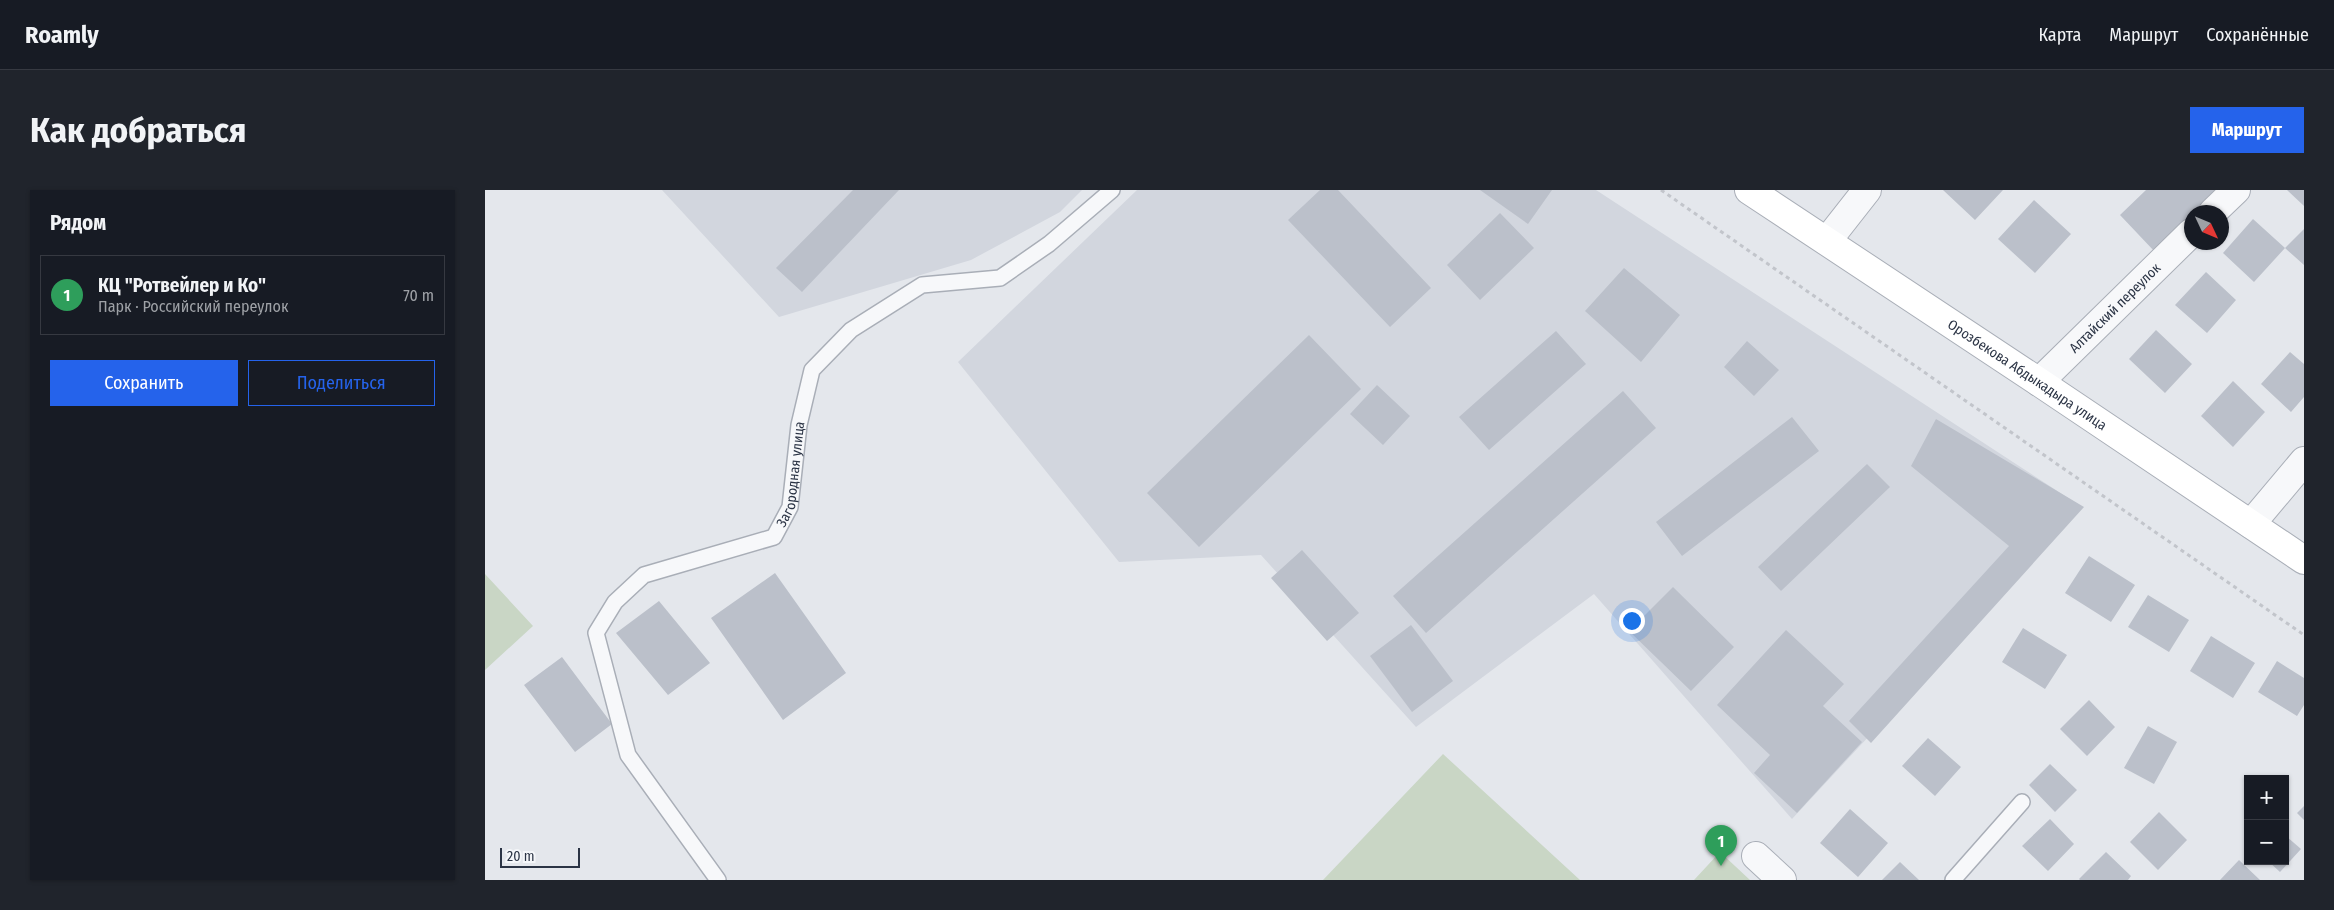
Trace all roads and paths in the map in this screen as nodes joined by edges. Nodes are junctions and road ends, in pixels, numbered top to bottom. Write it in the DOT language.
graph roads {
  1 [pos="1112,190"];
  2 [pos="1661,190"];
  3 [pos="1749,190"];
  4 [pos="1867,190"];
  5 [pos="2236,190"];
  6 [pos="2220,205"];
  7 [pos="2184,240"];
  8 [pos="1827,241"];
  9 [pos="2039,382"];
  10 [pos="2304,461"];
  11 [pos="2251,524"];
  12 [pos="2304,560"];
  13 [pos="2304,635"];
  14 [pos="2022,802"];
  15 [pos="1756,856"];
  16 [pos="718,880"];
  17 [pos="1782,880"];
  18 [pos="1953,880"];
  1 -- 16 [label="lane, Загородная улица"];
  2 -- 13 [label="path"];
  3 -- 8 [label="street, Орозбекова Абдыкадыра улица"];
  4 -- 8 [label="street"];
  5 -- 6 [label="street"];
  7 -- 9 [label="street, Алтайский переулок"];
  8 -- 9 [label="street, Орозбекова Абдыкадыра улица"];
  9 -- 11 [label="street, Орозбекова Абдыкадыра улица"];
  10 -- 11 [label="street"];
  11 -- 12 [label="street, Орозбекова Абдыкадыра улица"];
  14 -- 18 [label="lane"];
  15 -- 17 [label="street"];
}
